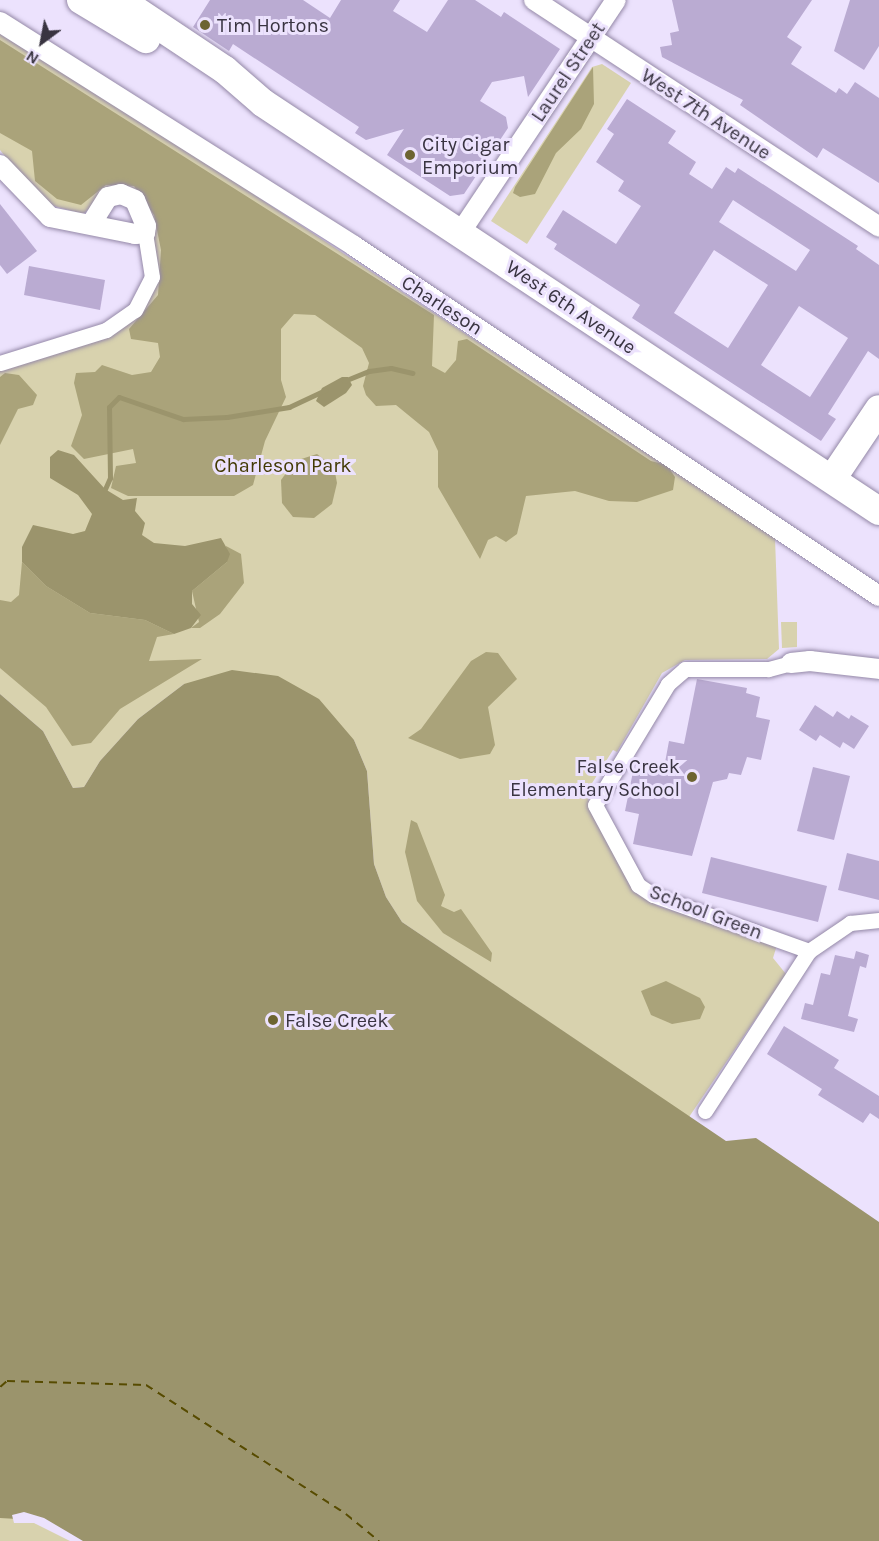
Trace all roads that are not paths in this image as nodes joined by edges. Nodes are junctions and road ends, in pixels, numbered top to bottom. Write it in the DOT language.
graph roads {
  1 [pos="81,0"];
  2 [pos="120,0"];
  3 [pos="534,0"];
  4 [pos="616,0"];
  5 [pos="0,22"];
  6 [pos="591,38"];
  7 [pos="264,103"];
  8 [pos="0,165"];
  9 [pos="92,223"];
  10 [pos="879,227"];
  11 [pos="145,233"];
  12 [pos="460,233"];
  13 [pos="0,363"];
  14 [pos="879,409"];
  15 [pos="832,479"];
  16 [pos="879,510"];
  17 [pos="879,596"];
  18 [pos="791,663"];
  19 [pos="879,669"];
  20 [pos="879,920"];
  21 [pos="809,951"];
  22 [pos="705,1111"];
  1 -- 7 [label="main road, West 6th Avenue"];
  2 -- 7 [label="main road, West 6th Avenue"];
  3 -- 6 [label="street, West 7th Avenue"];
  4 -- 6 [label="street, Laurel Street"];
  5 -- 17 [label="street, Charleson"];
  6 -- 10 [label="street, West 7th Avenue"];
  6 -- 12 [label="street, Laurel Street"];
  7 -- 12 [label="main road, West 6th Avenue"];
  8 -- 9 [label="street"];
  9 -- 11 [label="street"];
  9 -- 11 [label="street"];
  11 -- 13 [label="street"];
  12 -- 15 [label="main road, West 6th Avenue"];
  14 -- 15 [label="main road"];
  15 -- 16 [label="main road, West 6th Avenue"];
  18 -- 19 [label="street"];
  18 -- 21 [label="street, School Green"];
  20 -- 21 [label="street"];
  21 -- 22 [label="street"];
}
